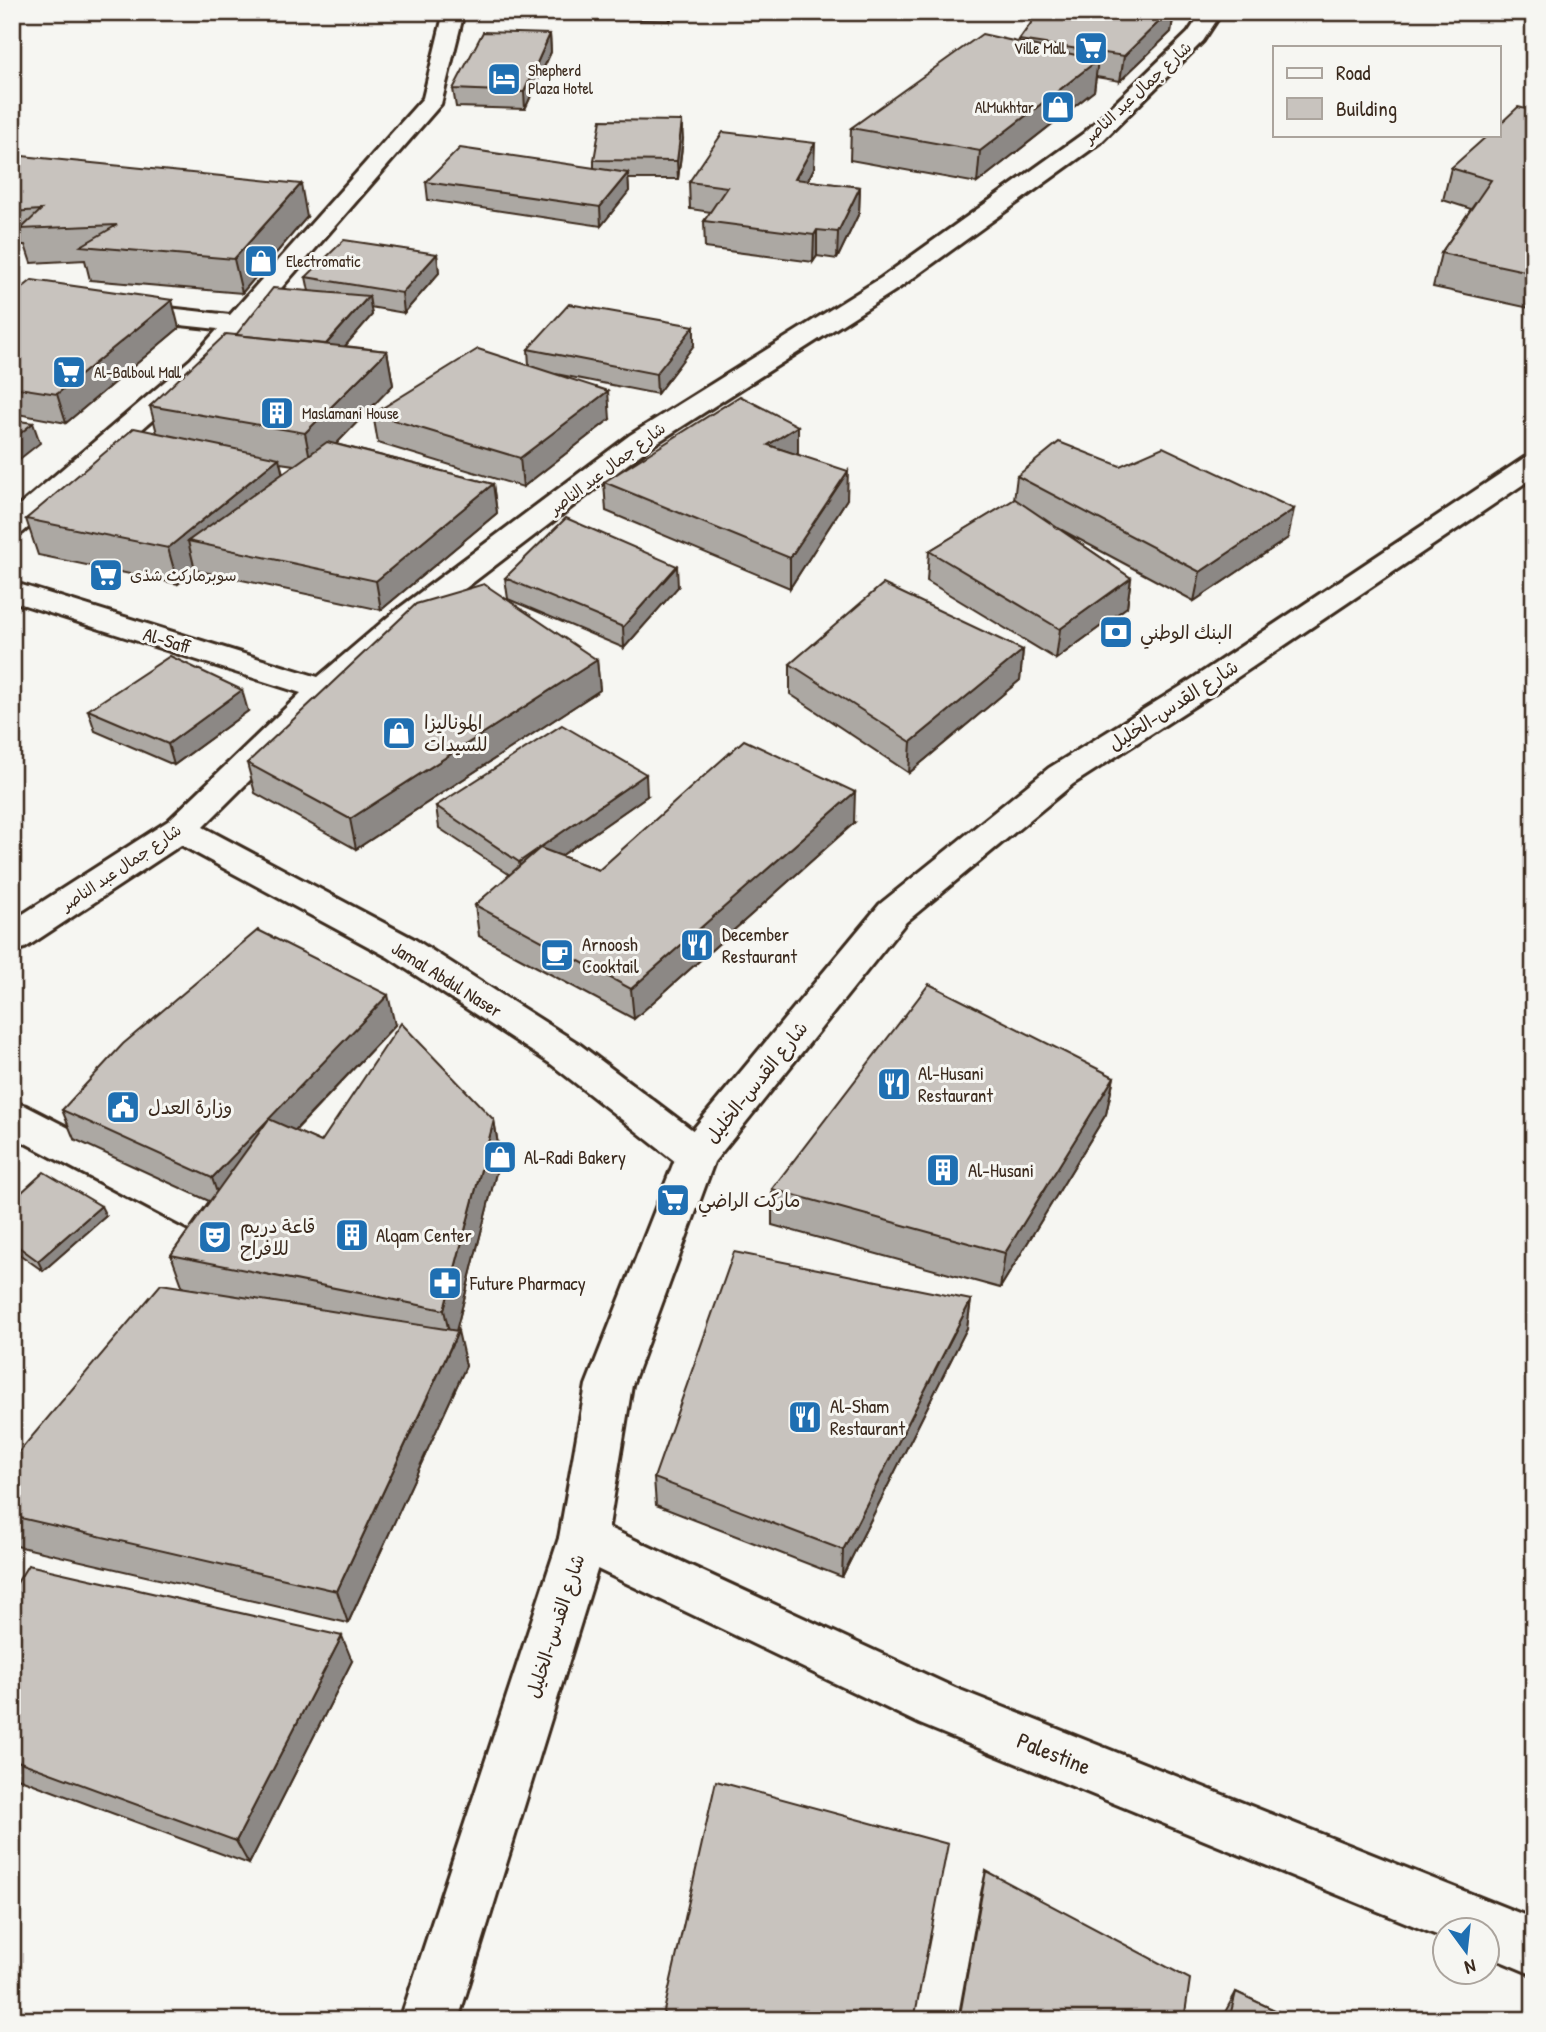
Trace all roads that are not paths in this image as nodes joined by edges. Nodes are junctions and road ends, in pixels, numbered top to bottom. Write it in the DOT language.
graph roads {
  1 [pos="454,12"];
  2 [pos="1212,12"];
  3 [pos="101,309"];
  4 [pos="237,323"];
  5 [pos="1534,464"];
  6 [pos="12,527"];
  7 [pos="12,592"];
  8 [pos="323,689"];
  9 [pos="180,829"];
  10 [pos="12,939"];
  11 [pos="12,1117"];
  12 [pos="696,1155"];
  13 [pos="218,1224"];
  14 [pos="583,1538"];
  15 [pos="1534,1947"];
  16 [pos="429,2020"];
  1 -- 4 [label="street"];
  2 -- 8 [label="street, شارع جمال عبد الناصر"];
  3 -- 4 [label="street"];
  4 -- 6 [label="street"];
  5 -- 12 [label="street, شارع القدس-الخليل"];
  7 -- 8 [label="street, Al-Saff"];
  8 -- 9 [label="street, شارع جمال عبد الناصر"];
  9 -- 10 [label="street, شارع جمال عبد الناصر"];
  9 -- 12 [label="street, Jamal Abdul Naser"];
  11 -- 13 [label="street"];
  12 -- 14 [label="street, شارع القدس-الخليل"];
  14 -- 15 [label="street, Palestine"];
  14 -- 16 [label="street, شارع القدس-الخليل"];
}
